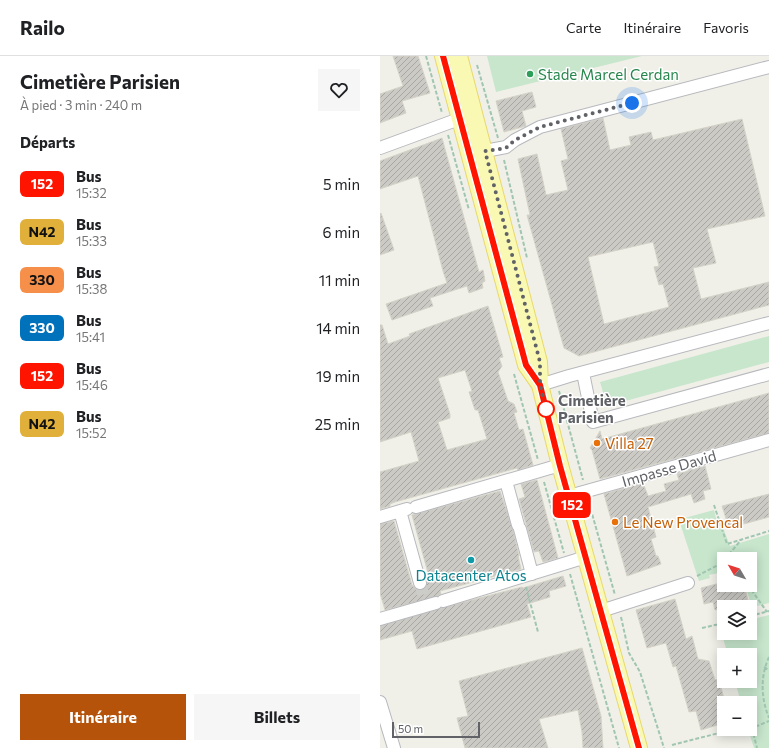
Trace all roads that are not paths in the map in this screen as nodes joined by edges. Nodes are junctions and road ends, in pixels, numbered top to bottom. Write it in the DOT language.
graph roads {
  1 [pos="443,56"];
  2 [pos="459,56"];
  3 [pos="769,68"];
  4 [pos="460,119"];
  5 [pos="380,148"];
  6 [pos="477,153"];
  7 [pos="769,323"];
  8 [pos="583,373"];
  9 [pos="769,374"];
  10 [pos="540,385"];
  11 [pos="769,440"];
  12 [pos="560,466"];
  13 [pos="506,481"];
  14 [pos="569,496"];
  15 [pos="409,509"];
  16 [pos="380,517"];
  17 [pos="586,557"];
  18 [pos="527,576"];
  19 [pos="420,583"];
  20 [pos="688,583"];
  21 [pos="601,611"];
  22 [pos="380,619"];
  23 [pos="380,702"];
  24 [pos="394,748"];
  25 [pos="640,748"];
  1 -- 4 [label="main road"];
  2 -- 6 [label="main road"];
  3 -- 6 [label="street"];
  4 -- 5 [label="street"];
  4 -- 6 [label="main road"];
  6 -- 10 [label="main road"];
  7 -- 8 [label="street"];
  8 -- 9 [label="street"];
  8 -- 10 [label="street"];
  10 -- 12 [label="main road"];
  11 -- 14 [label="street, Impasse David"];
  12 -- 13 [label="street"];
  12 -- 14 [label="main road"];
  13 -- 15 [label="street"];
  13 -- 18 [label="street"];
  14 -- 17 [label="main road"];
  15 -- 16 [label="street"];
  15 -- 19 [label="street"];
  17 -- 18 [label="street"];
  17 -- 21 [label="main road"];
  18 -- 22 [label="street"];
  20 -- 21 [label="street"];
  21 -- 25 [label="main road"];
  23 -- 24 [label="street"];
}
